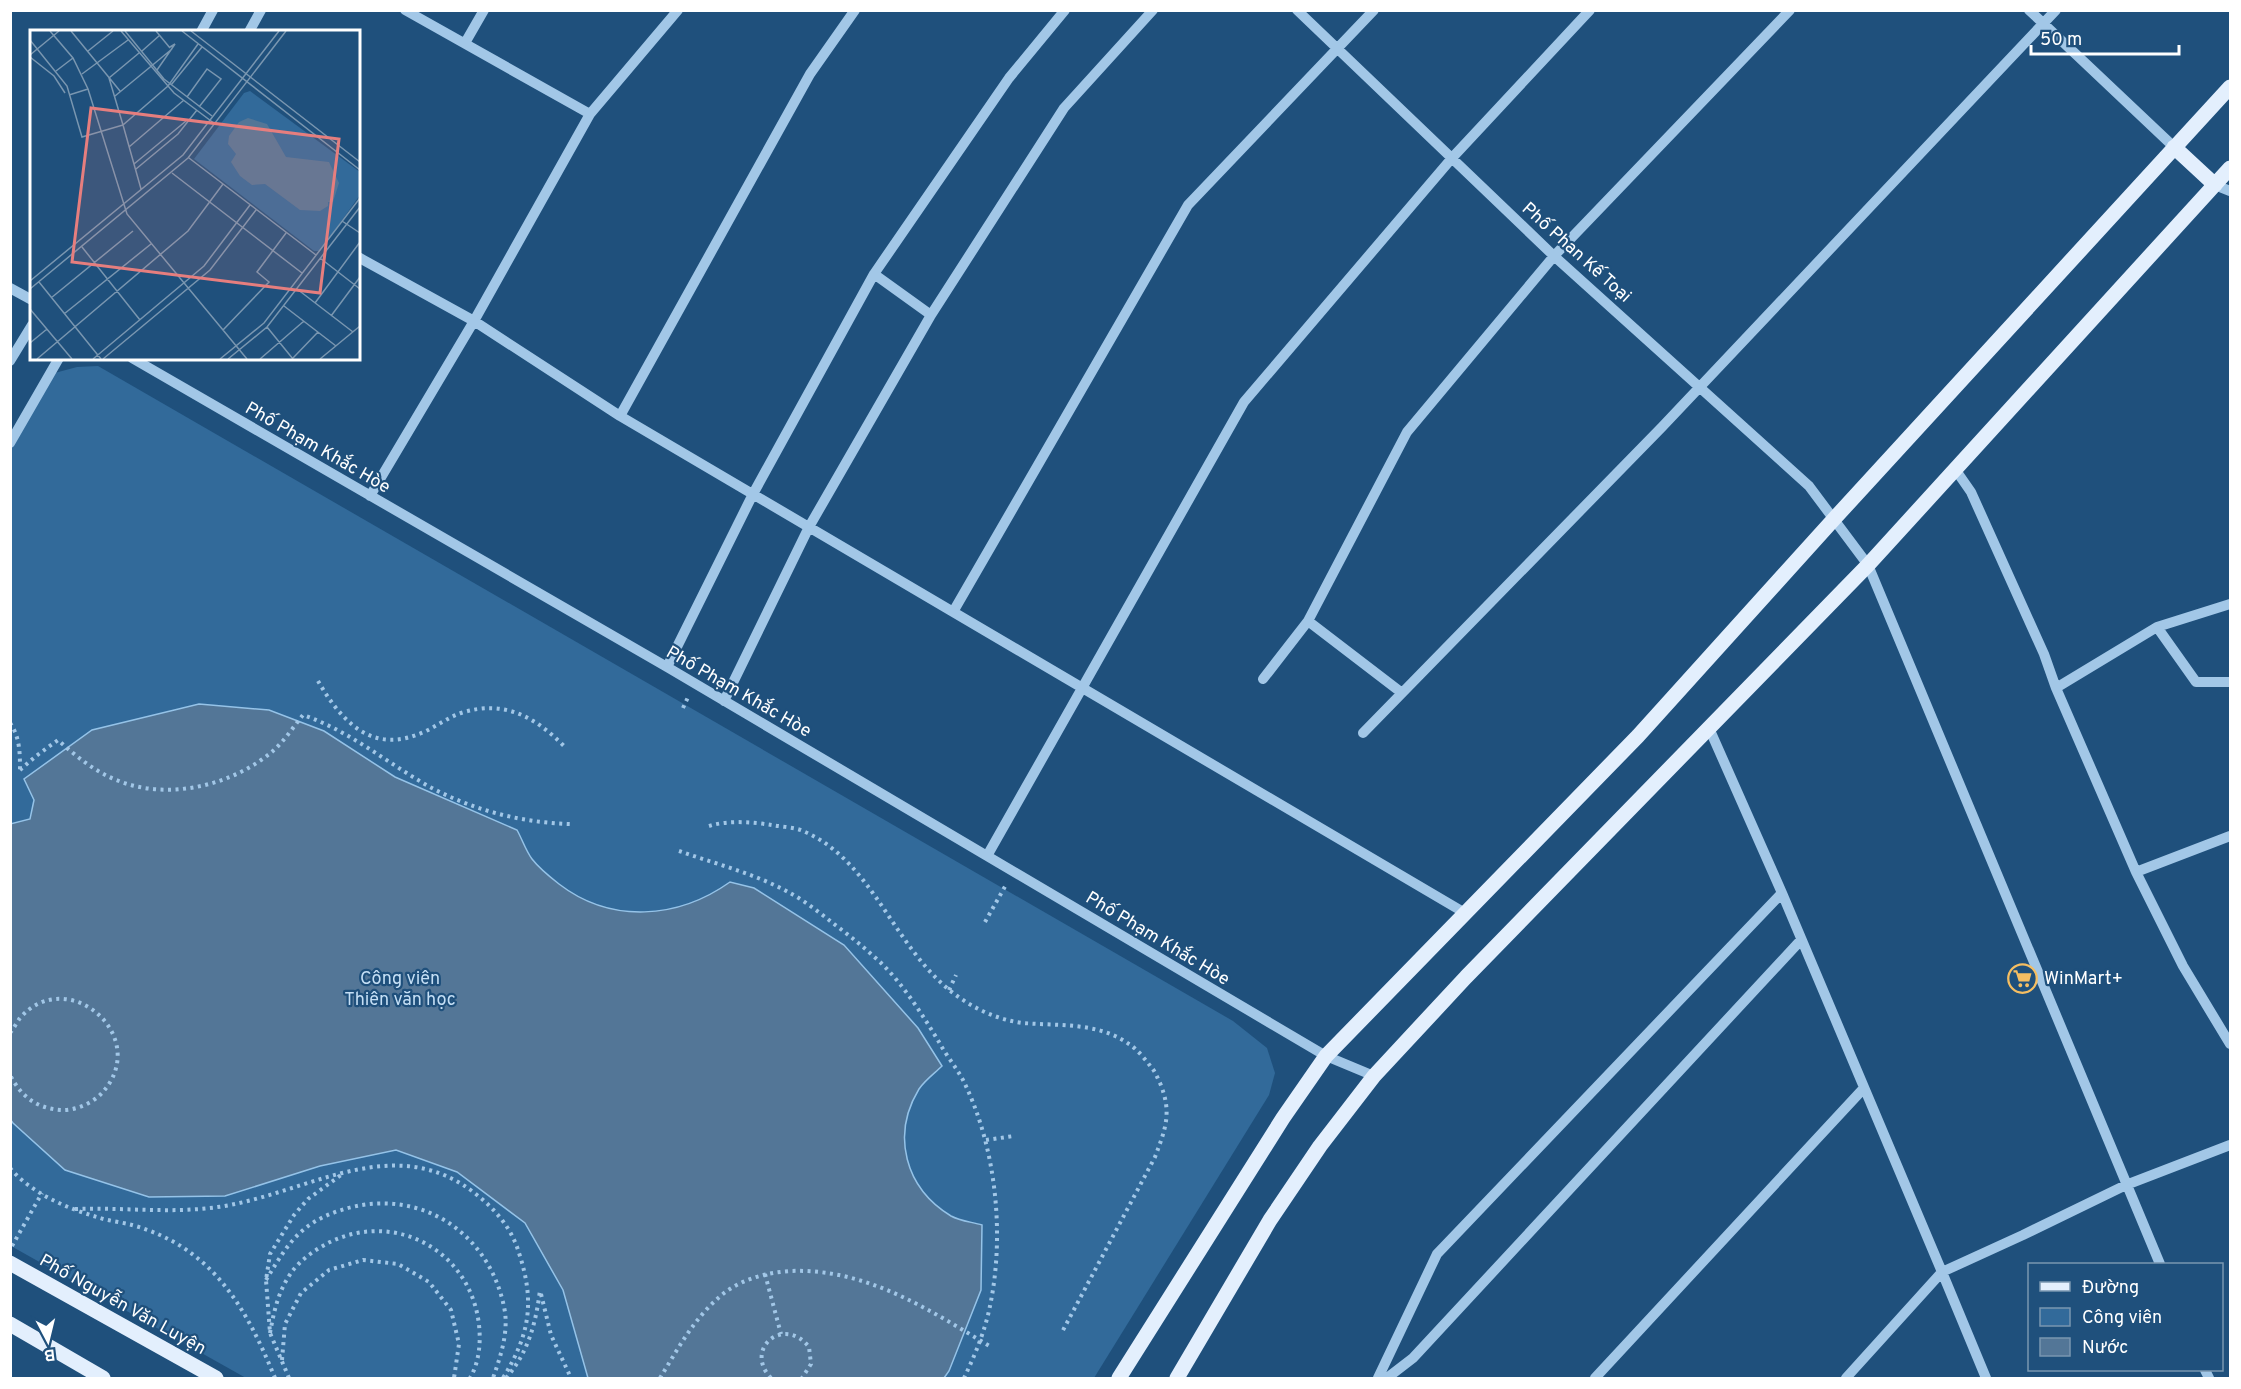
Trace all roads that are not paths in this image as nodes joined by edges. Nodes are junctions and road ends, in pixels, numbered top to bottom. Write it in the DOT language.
graph roads {
  1 [pos="213,10"];
  2 [pos="261,10"];
  3 [pos="405,10"];
  4 [pos="484,10"];
  5 [pos="678,10"];
  6 [pos="855,10"];
  7 [pos="1065,10"];
  8 [pos="1153,10"];
  9 [pos="1297,10"];
  10 [pos="1374,10"];
  11 [pos="1590,10"];
  12 [pos="1790,10"];
  13 [pos="2029,10"];
  14 [pos="2056,10"];
  15 [pos="2043,24"];
  16 [pos="202,30"];
  17 [pos="250,30"];
  18 [pos="465,44"];
  19 [pos="1338,49"];
  20 [pos="2230,87"];
  21 [pos="590,114"];
  22 [pos="2174,147"];
  23 [pos="1452,158"];
  24 [pos="2230,168"];
  25 [pos="2215,185"];
  26 [pos="2230,191"];
  27 [pos="1554,256"];
  28 [pos="360,258"];
  29 [pos="874,274"];
  30 [pos="10,288"];
  31 [pos="30,299"];
  32 [pos="931,315"];
  33 [pos="474,321"];
  34 [pos="30,328"];
  35 [pos="58,360"];
  36 [pos="135,360"];
  37 [pos="10,361"];
  38 [pos="1700,386"];
  39 [pos="620,416"];
  40 [pos="10,443"];
  41 [pos="1955,469"];
  42 [pos="753,494"];
  43 [pos="370,496"];
  44 [pos="1834,519"];
  45 [pos="809,527"];
  46 [pos="1868,565"];
  47 [pos="2230,604"];
  48 [pos="953,612"];
  49 [pos="1308,621"];
  50 [pos="2157,627"];
  51 [pos="667,667"];
  52 [pos="1263,679"];
  53 [pos="2230,682"];
  54 [pos="1082,688"];
  55 [pos="2056,688"];
  56 [pos="1402,693"];
  57 [pos="724,701"];
  58 [pos="1709,728"];
  59 [pos="1363,733"];
  60 [pos="2230,836"];
  61 [pos="987,856"];
  62 [pos="2136,873"];
  63 [pos="1782,893"];
  64 [pos="1465,913"];
  65 [pos="1801,940"];
  66 [pos="2230,1044"];
  67 [pos="1326,1056"];
  68 [pos="1374,1076"];
  69 [pos="1864,1088"];
  70 [pos="2230,1145"];
  71 [pos="2126,1185"];
  72 [pos="10,1263"];
  73 [pos="2160,1263"];
  74 [pos="1941,1272"];
  75 [pos="10,1324"];
  76 [pos="103,1378"];
  77 [pos="216,1378"];
  78 [pos="1119,1378"];
  79 [pos="1177,1378"];
  80 [pos="1378,1378"];
  81 [pos="1387,1378"];
  82 [pos="1595,1378"];
  83 [pos="1846,1378"];
  84 [pos="1986,1378"];
  1 -- 16 [label="street"];
  2 -- 17 [label="street"];
  3 -- 18 [label="street"];
  4 -- 18 [label="street"];
  5 -- 21 [label="street"];
  6 -- 39 [label="street"];
  7 -- 29 [label="street"];
  8 -- 32 [label="street"];
  9 -- 19 [label="street, Phố Phan Kế Toại"];
  10 -- 19 [label="street"];
  11 -- 23 [label="street"];
  12 -- 27 [label="street"];
  13 -- 15 [label="street"];
  14 -- 15 [label="street"];
  15 -- 22 [label="street"];
  15 -- 38 [label="street"];
  18 -- 21 [label="street"];
  19 -- 23 [label="street, Phố Phan Kế Toại"];
  19 -- 48 [label="street"];
  20 -- 22 [label="main road"];
  21 -- 33 [label="street"];
  22 -- 25 [label="main road"];
  22 -- 44 [label="main road"];
  23 -- 27 [label="street, Phố Phan Kế Toại"];
  23 -- 54 [label="street"];
  24 -- 25 [label="main road"];
  25 -- 26 [label="street"];
  25 -- 41 [label="main road"];
  27 -- 38 [label="street, Phố Phan Kế Toại"];
  27 -- 49 [label="street"];
  28 -- 33 [label="street"];
  29 -- 32 [label="street"];
  29 -- 42 [label="street"];
  30 -- 31 [label="street"];
  32 -- 45 [label="street"];
  33 -- 39 [label="street"];
  33 -- 43 [label="street"];
  34 -- 37 [label="street"];
  35 -- 40 [label="street"];
  36 -- 43 [label="street, Phố Phạm Khắc Hòe"];
  38 -- 44 [label="street, Phố Phan Kế Toại"];
  38 -- 56 [label="street"];
  39 -- 42 [label="street"];
  41 -- 46 [label="main road"];
  41 -- 55 [label="street"];
  42 -- 45 [label="street"];
  42 -- 51 [label="street"];
  43 -- 51 [label="street, Phố Phạm Khắc Hòe"];
  44 -- 46 [label="street, Phố Phan Kế Toại"];
  44 -- 64 [label="main road"];
  45 -- 48 [label="street"];
  45 -- 57 [label="street"];
  46 -- 58 [label="main road"];
  46 -- 71 [label="street, Phố Phan Kế Toại"];
  47 -- 50 [label="street"];
  48 -- 54 [label="street"];
  49 -- 52 [label="street"];
  49 -- 56 [label="street"];
  50 -- 53 [label="street"];
  50 -- 55 [label="street"];
  51 -- 57 [label="street, Phố Phạm Khắc Hòe"];
  54 -- 61 [label="street"];
  54 -- 64 [label="street"];
  55 -- 62 [label="street"];
  56 -- 59 [label="street"];
  57 -- 61 [label="street, Phố Phạm Khắc Hòe"];
  58 -- 63 [label="street"];
  58 -- 68 [label="main road"];
  60 -- 62 [label="street"];
  61 -- 67 [label="street, Phố Phạm Khắc Hòe"];
  62 -- 66 [label="street"];
  63 -- 65 [label="street"];
  63 -- 80 [label="street"];
  64 -- 67 [label="main road"];
  65 -- 69 [label="street"];
  65 -- 81 [label="street"];
  67 -- 68 [label="street, Phố Phạm Khắc Hòe"];
  67 -- 78 [label="main road"];
  68 -- 79 [label="main road"];
  69 -- 74 [label="street"];
  69 -- 82 [label="street"];
  70 -- 71 [label="street"];
  71 -- 73 [label="street, Phố Phan Kế Toại"];
  71 -- 74 [label="street"];
  72 -- 77 [label="main road, Phố Nguyễn Văn Luyện"];
  74 -- 83 [label="street"];
  74 -- 84 [label="street"];
  75 -- 76 [label="main road"];
}
